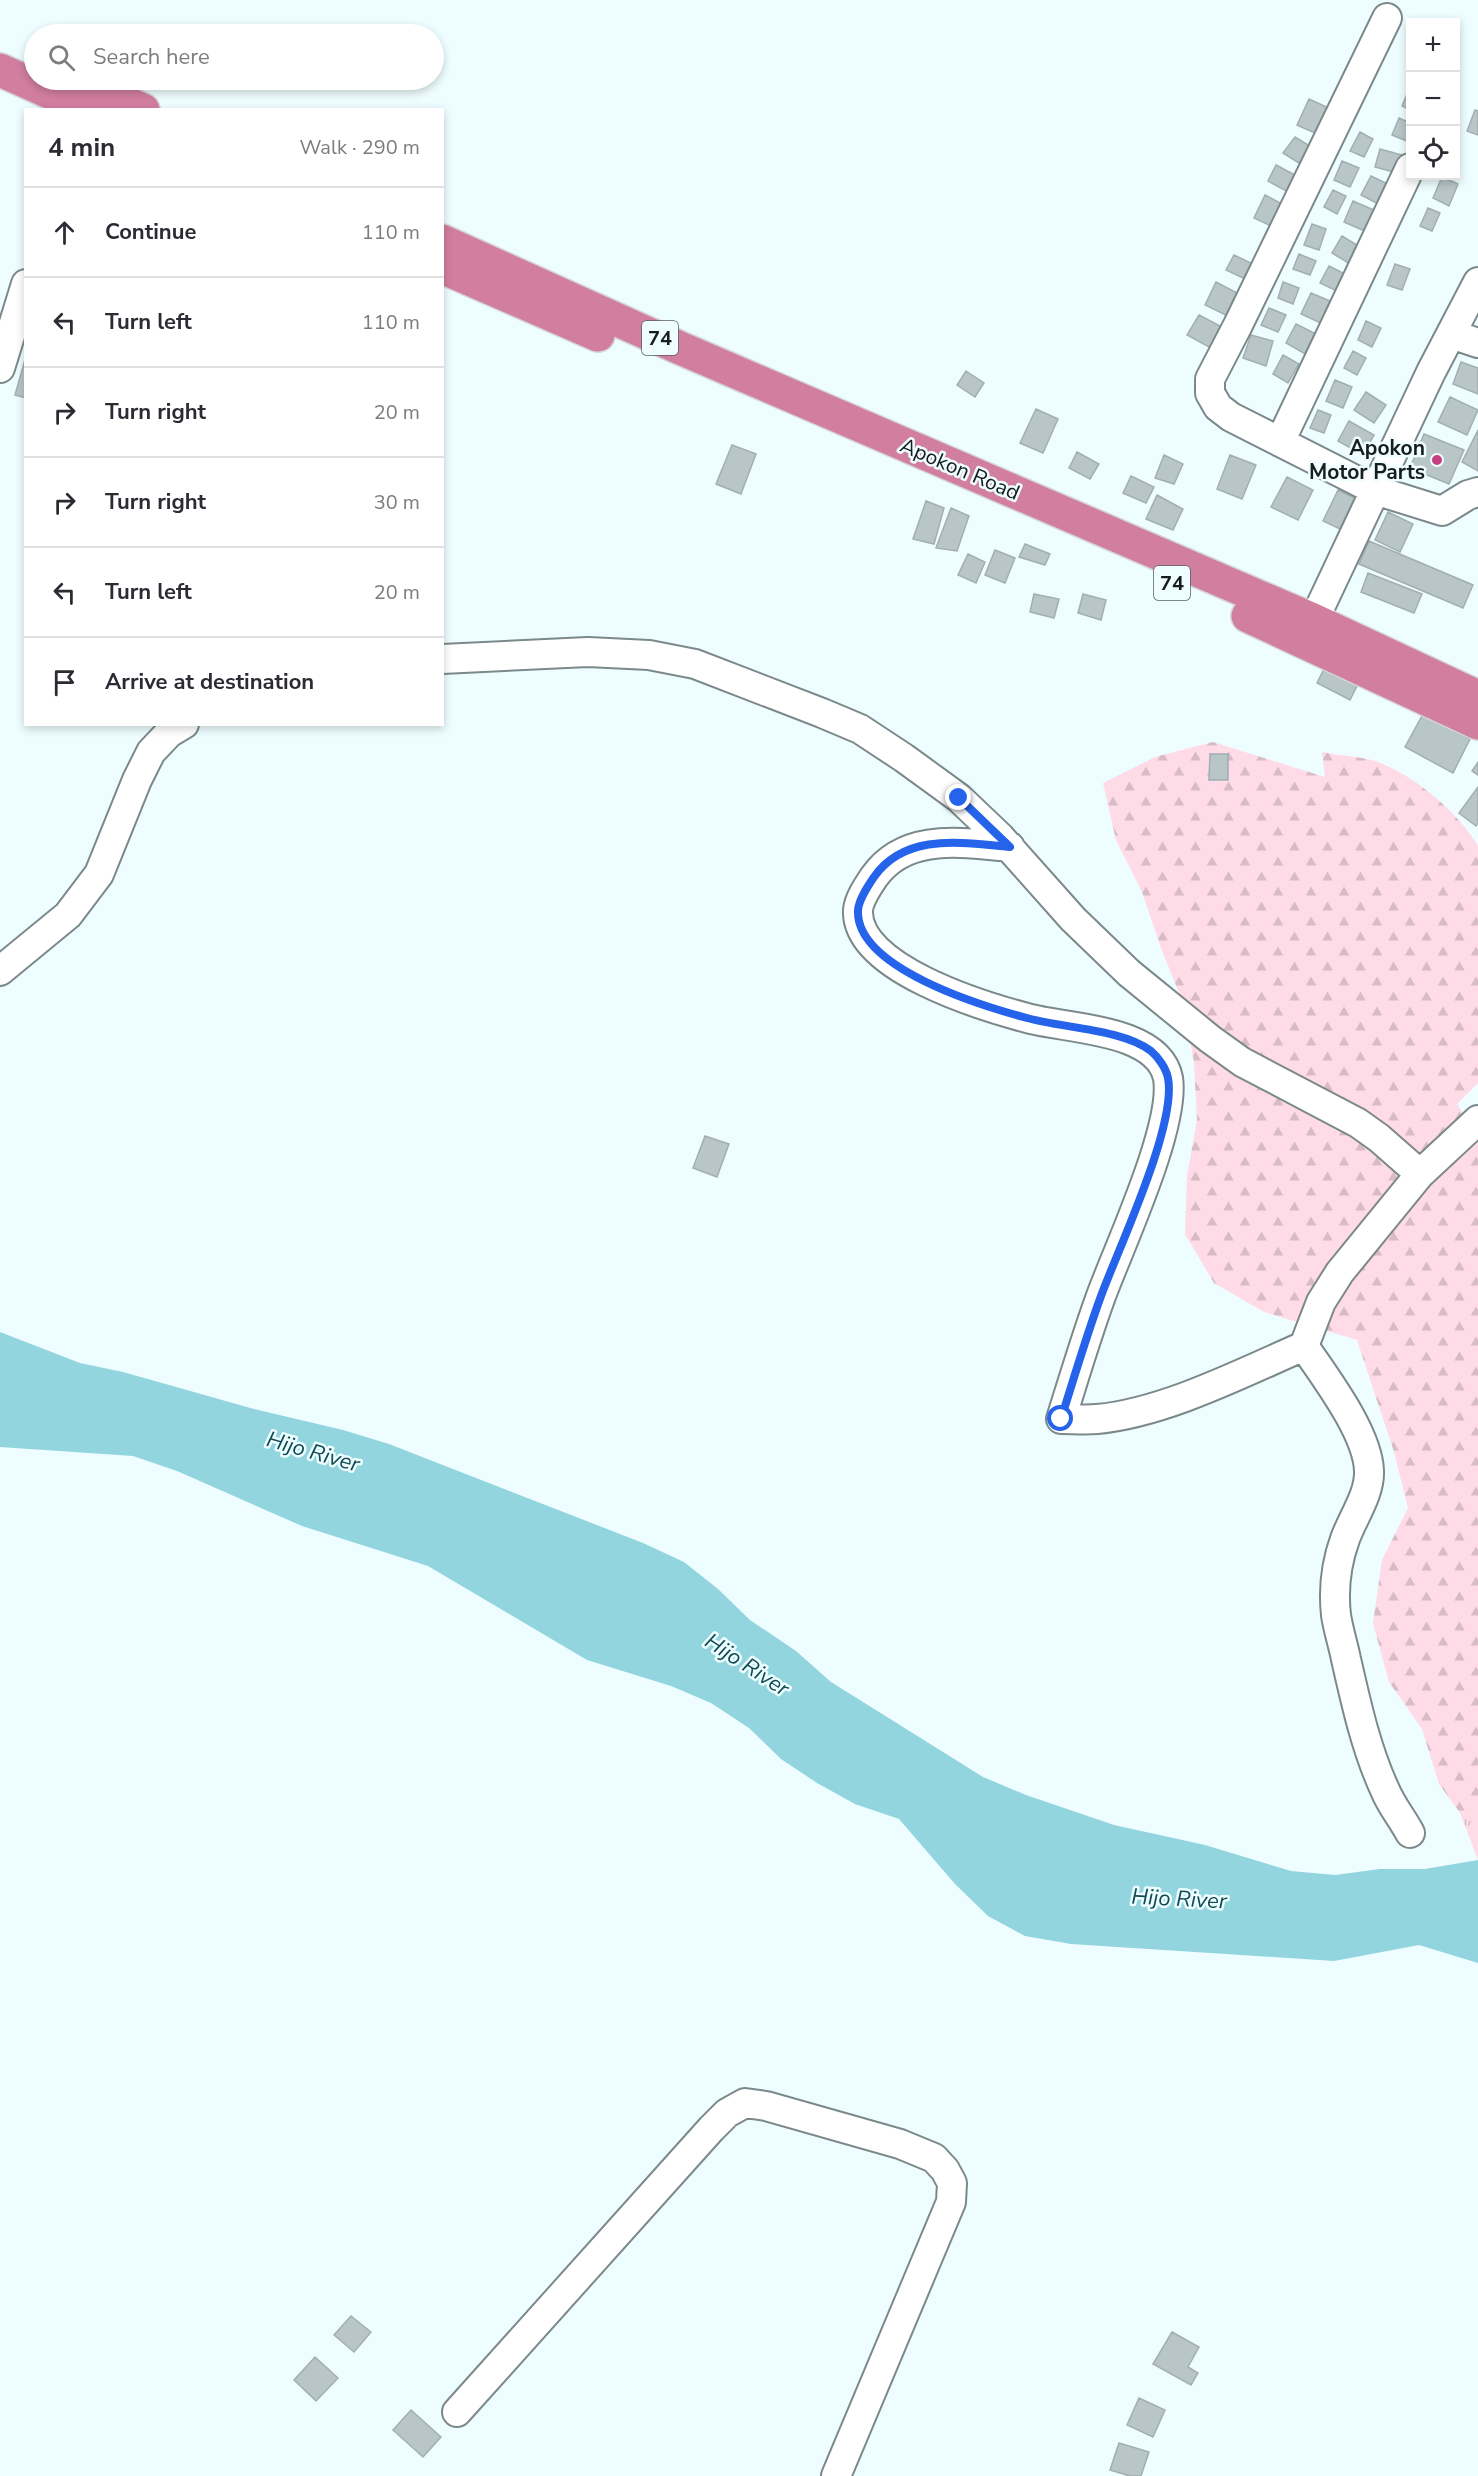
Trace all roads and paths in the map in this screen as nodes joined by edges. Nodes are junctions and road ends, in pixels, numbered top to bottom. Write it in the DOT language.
graph roads {
  1 [pos="1387,18"];
  2 [pos="0,46"];
  3 [pos="24,57"];
  4 [pos="0,70"];
  5 [pos="24,79"];
  6 [pos="52,90"];
  7 [pos="81,101"];
  8 [pos="130,108"];
  9 [pos="1406,176"];
  10 [pos="444,242"];
  11 [pos="444,268"];
  12 [pos="1478,282"];
  13 [pos="24,290"];
  14 [pos="1451,334"];
  15 [pos="1478,344"];
  16 [pos="0,368"];
  17 [pos="1280,442"];
  18 [pos="1374,490"];
  19 [pos="1478,492"];
  20 [pos="1308,631"];
  21 [pos="444,659"];
  22 [pos="1478,697"];
  23 [pos="1478,723"];
  24 [pos="181,726"];
  25 [pos="1010,847"];
  26 [pos="0,971"];
  27 [pos="1478,1120"];
  28 [pos="1420,1174"];
  29 [pos="1304,1347"];
  30 [pos="1410,1833"];
  31 [pos="457,2412"];
  32 [pos="836,2476"];
  1 -- 17 [label="street"];
  2 -- 3 [label="highway"];
  4 -- 5 [label="highway"];
  6 -- 7 [label="highway"];
  7 -- 8 [label="highway"];
  9 -- 17 [label="street"];
  10 -- 20 [label="highway, Apokon Road / 74"];
  11 -- 20 [label="highway, Apokon Road / 74"];
  12 -- 14 [label="street"];
  13 -- 16 [label="street"];
  14 -- 15 [label="street"];
  14 -- 18 [label="street"];
  17 -- 18 [label="street"];
  18 -- 19 [label="street"];
  18 -- 20 [label="street"];
  20 -- 22 [label="highway, Apokon Road / 74"];
  20 -- 23 [label="highway, Apokon Road / 74"];
  21 -- 25 [label="street"];
  24 -- 26 [label="street"];
  25 -- 28 [label="street"];
  25 -- 29 [label="street"];
  27 -- 28 [label="street"];
  28 -- 29 [label="street"];
  29 -- 30 [label="street"];
  31 -- 32 [label="street"];
}
